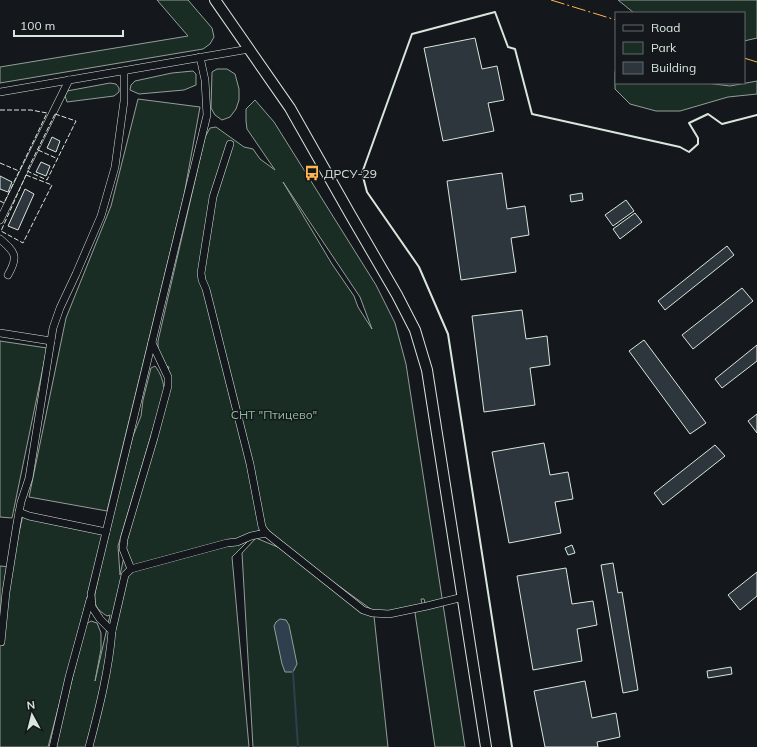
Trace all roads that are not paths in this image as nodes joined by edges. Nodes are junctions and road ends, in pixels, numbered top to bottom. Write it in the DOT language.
graph roads {
  1 [pos="215,0"];
  2 [pos="249,49"];
  3 [pos="200,57"];
  4 [pos="124,71"];
  5 [pos="69,80"];
  6 [pos="0,92"];
  7 [pos="230,144"];
  8 [pos="0,220"];
  9 [pos="0,239"];
  10 [pos="8,275"];
  11 [pos="0,333"];
  12 [pos="51,341"];
  13 [pos="152,343"];
  14 [pos="19,512"];
  15 [pos="106,532"];
  16 [pos="266,533"];
  17 [pos="131,569"];
  18 [pos="3,593"];
  19 [pos="92,594"];
  20 [pos="463,597"];
  21 [pos="112,631"];
  22 [pos="1,642"];
  23 [pos="53,747"];
  24 [pos="89,747"];
  25 [pos="486,747"];
  1 -- 2 [label="main road"];
  2 -- 3 [label="street"];
  2 -- 20 [label="main road"];
  3 -- 4 [label="street"];
  3 -- 13 [label="street"];
  4 -- 5 [label="street"];
  4 -- 12 [label="street"];
  5 -- 6 [label="street"];
  5 -- 8 [label="street"];
  7 -- 16 [label="street"];
  9 -- 10 [label="street"];
  11 -- 12 [label="street"];
  12 -- 14 [label="street"];
  13 -- 15 [label="street"];
  13 -- 17 [label="street"];
  14 -- 15 [label="street"];
  14 -- 18 [label="street"];
  15 -- 19 [label="street"];
  16 -- 17 [label="street"];
  16 -- 20 [label="street"];
  17 -- 21 [label="street"];
  18 -- 22 [label="street"];
  19 -- 21 [label="street"];
  19 -- 23 [label="street"];
  20 -- 25 [label="main road"];
  21 -- 24 [label="street"];
}
